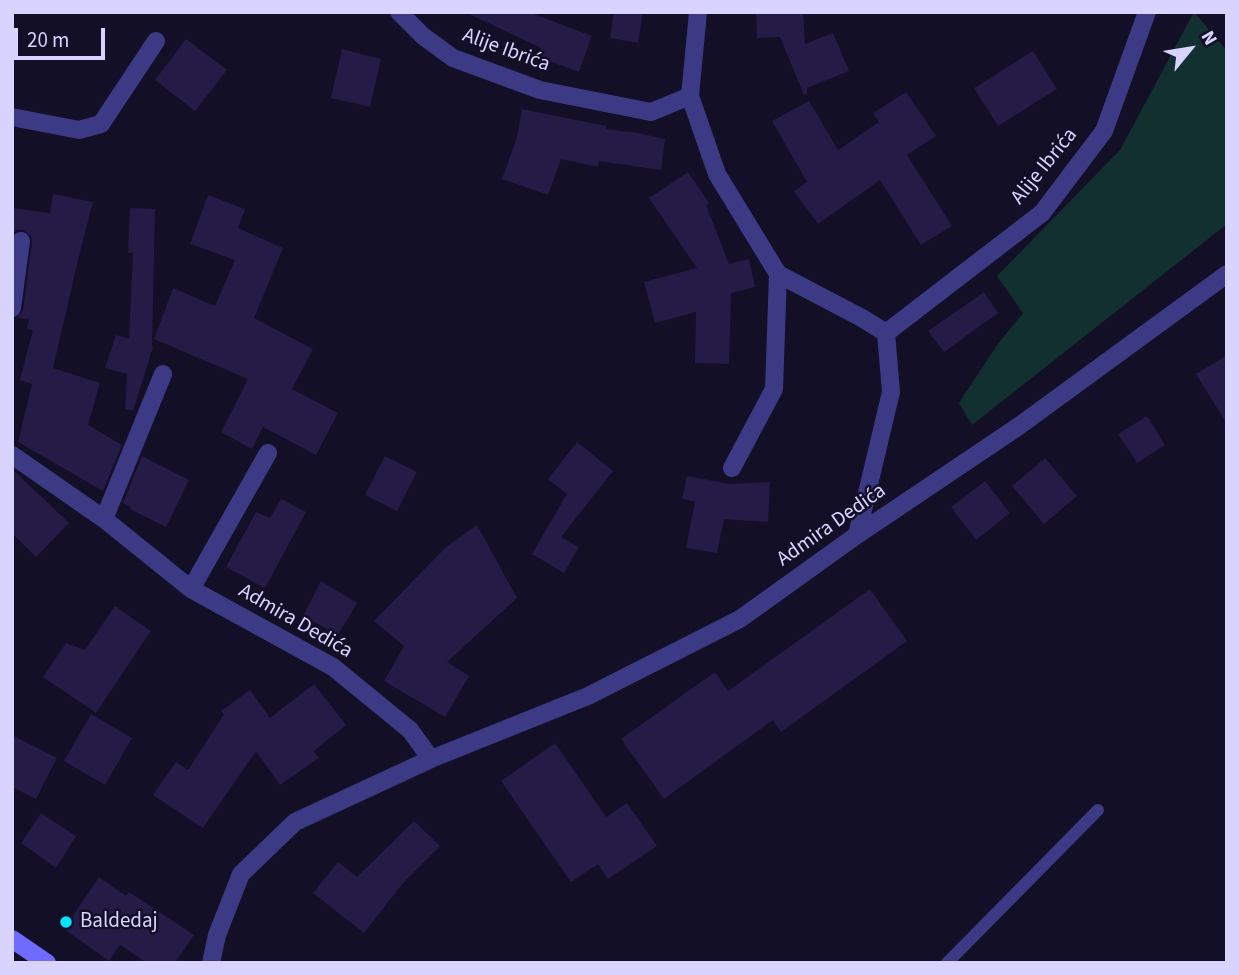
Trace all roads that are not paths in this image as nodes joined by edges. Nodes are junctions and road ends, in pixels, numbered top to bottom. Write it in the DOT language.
graph roads {
  1 [pos="399,12"];
  2 [pos="698,12"];
  3 [pos="1147,12"];
  4 [pos="156,40"];
  5 [pos="690,96"];
  6 [pos="12,117"];
  7 [pos="21,241"];
  8 [pos="778,274"];
  9 [pos="1227,274"];
  10 [pos="12,308"];
  11 [pos="886,332"];
  12 [pos="163,374"];
  13 [pos="268,453"];
  14 [pos="12,454"];
  15 [pos="732,468"];
  16 [pos="104,519"];
  17 [pos="857,535"];
  18 [pos="191,589"];
  19 [pos="431,759"];
  20 [pos="1098,810"];
  21 [pos="12,939"];
  22 [pos="47,963"];
  23 [pos="211,963"];
  24 [pos="947,963"];
  1 -- 5 [label="street, Alije Ibrića"];
  2 -- 5 [label="street"];
  3 -- 11 [label="street, Alije Ibrića"];
  4 -- 6 [label="street"];
  5 -- 8 [label="street"];
  7 -- 10 [label="street"];
  8 -- 11 [label="street"];
  8 -- 15 [label="street"];
  9 -- 17 [label="street, Admira Dedića"];
  11 -- 17 [label="street"];
  12 -- 16 [label="street"];
  13 -- 18 [label="street"];
  14 -- 16 [label="street, Admira Dedića"];
  16 -- 18 [label="street, Admira Dedića"];
  17 -- 19 [label="street, Admira Dedića"];
  18 -- 19 [label="street, Admira Dedića"];
  19 -- 23 [label="street, Admira Dedića"];
  20 -- 24 [label="lane"];
  21 -- 22 [label="main road"];
}
